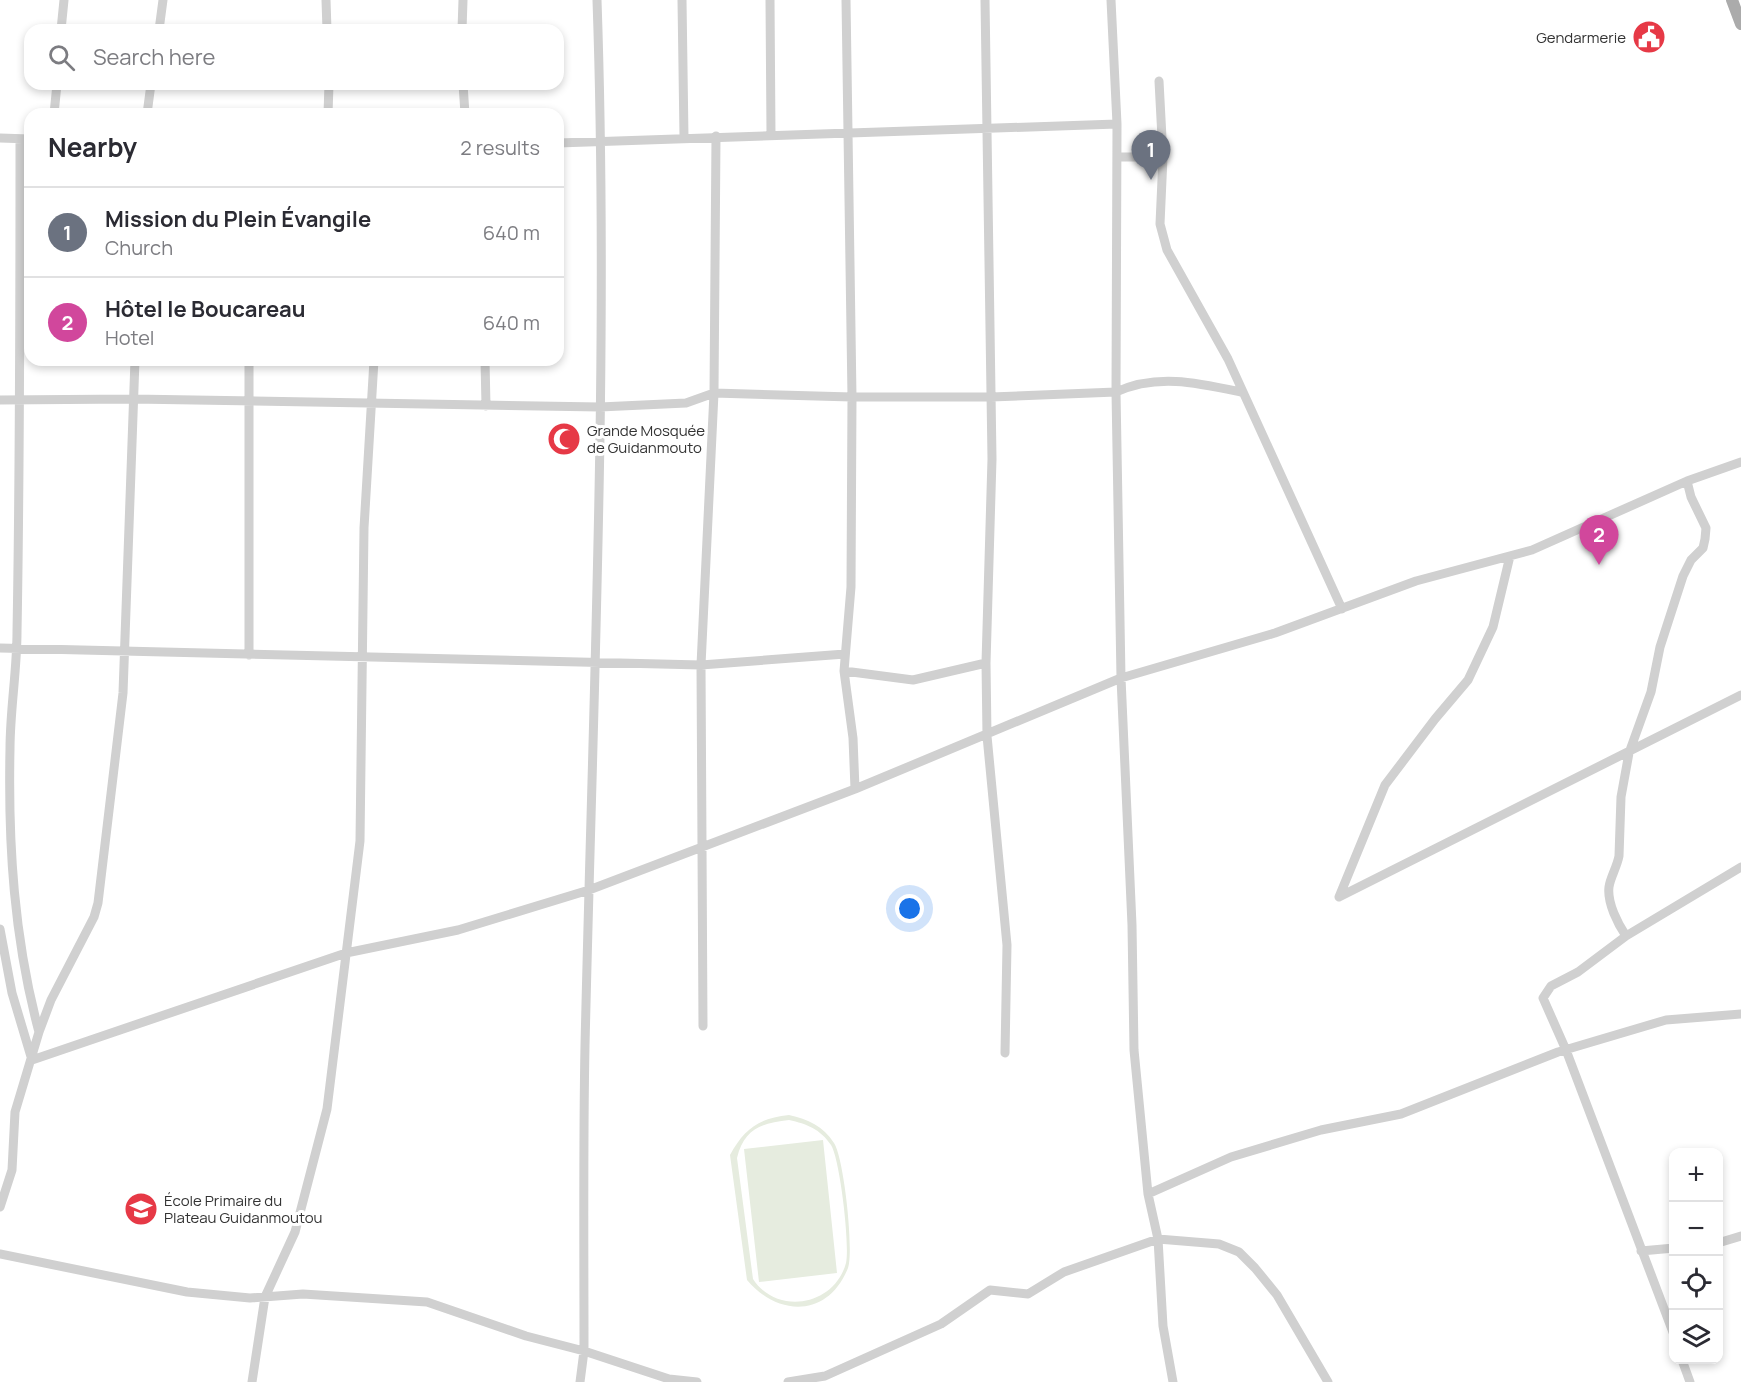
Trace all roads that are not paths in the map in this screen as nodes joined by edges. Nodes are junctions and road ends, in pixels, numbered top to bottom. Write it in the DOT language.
graph roads {
  1 [pos="64,0"];
  2 [pos="163,0"];
  3 [pos="326,0"];
  4 [pos="463,0"];
  5 [pos="597,0"];
  6 [pos="682,0"];
  7 [pos="770,0"];
  8 [pos="846,0"];
  9 [pos="985,0"];
  10 [pos="1111,0"];
  11 [pos="1732,0"];
  12 [pos="62,24"];
  13 [pos="160,24"];
  14 [pos="327,24"];
  15 [pos="462,24"];
  16 [pos="1741,24"];
  17 [pos="1159,81"];
  18 [pos="56,90"];
  19 [pos="150,90"];
  20 [pos="329,90"];
  21 [pos="463,90"];
  22 [pos="55,108"];
  23 [pos="148,108"];
  24 [pos="328,108"];
  25 [pos="465,108"];
  26 [pos="1117,124"];
  27 [pos="987,128"];
  28 [pos="849,132"];
  29 [pos="771,134"];
  30 [pos="716,136"];
  31 [pos="684,137"];
  32 [pos="0,138"];
  33 [pos="20,139"];
  34 [pos="24,139"];
  35 [pos="602,141"];
  36 [pos="564,143"];
  37 [pos="1117,157"];
  38 [pos="1163,157"];
  39 [pos="135,366"];
  40 [pos="249,366"];
  41 [pos="374,366"];
  42 [pos="485,366"];
  43 [pos="1116,392"];
  44 [pos="1241,392"];
  45 [pos="714,393"];
  46 [pos="852,397"];
  47 [pos="991,398"];
  48 [pos="133,399"];
  49 [pos="0,400"];
  50 [pos="21,400"];
  51 [pos="247,403"];
  52 [pos="373,404"];
  53 [pos="486,406"];
  54 [pos="600,407"];
  55 [pos="1741,462"];
  56 [pos="1687,481"];
  57 [pos="1510,556"];
  58 [pos="1342,609"];
  59 [pos="0,648"];
  60 [pos="17,648"];
  61 [pos="126,652"];
  62 [pos="845,654"];
  63 [pos="249,655"];
  64 [pos="363,657"];
  65 [pos="595,662"];
  66 [pos="986,663"];
  67 [pos="701,664"];
  68 [pos="844,671"];
  69 [pos="1121,678"];
  70 [pos="1741,695"];
  71 [pos="987,736"];
  72 [pos="1629,753"];
  73 [pos="855,789"];
  74 [pos="704,846"];
  75 [pos="1741,867"];
  76 [pos="589,890"];
  77 [pos="0,929"];
  78 [pos="1626,936"];
  79 [pos="345,953"];
  80 [pos="1741,1014"];
  81 [pos="703,1026"];
  82 [pos="39,1032"];
  83 [pos="1566,1050"];
  84 [pos="1005,1053"];
  85 [pos="32,1060"];
  86 [pos="1148,1194"];
  87 [pos="0,1208"];
  88 [pos="1741,1236"];
  89 [pos="1158,1239"];
  90 [pos="1723,1242"];
  91 [pos="1669,1248"];
  92 [pos="1641,1251"];
  93 [pos="0,1254"];
  94 [pos="265,1297"];
  95 [pos="1669,1322"];
  96 [pos="584,1351"];
  97 [pos="1684,1364"];
  98 [pos="252,1382"];
  99 [pos="580,1382"];
  100 [pos="697,1382"];
  101 [pos="788,1382"];
  102 [pos="1173,1382"];
  103 [pos="1328,1382"];
  104 [pos="1690,1382"];
  1 -- 12 [label="street"];
  2 -- 13 [label="street"];
  3 -- 14 [label="street"];
  4 -- 15 [label="street"];
  5 -- 35 [label="street"];
  6 -- 31 [label="street"];
  7 -- 29 [label="street"];
  8 -- 28 [label="street"];
  9 -- 27 [label="street"];
  10 -- 26 [label="street"];
  11 -- 16 [label="main road"];
  17 -- 38 [label="street"];
  18 -- 22 [label="street"];
  19 -- 23 [label="street"];
  20 -- 24 [label="street"];
  21 -- 25 [label="street"];
  26 -- 27 [label="street"];
  26 -- 37 [label="street"];
  27 -- 28 [label="street"];
  27 -- 47 [label="street"];
  28 -- 29 [label="street"];
  28 -- 46 [label="street"];
  29 -- 30 [label="street"];
  30 -- 31 [label="street"];
  30 -- 45 [label="street"];
  31 -- 35 [label="street"];
  32 -- 33 [label="street"];
  33 -- 34 [label="street"];
  33 -- 50 [label="street"];
  35 -- 36 [label="street"];
  35 -- 54 [label="street"];
  37 -- 38 [label="street"];
  37 -- 43 [label="street"];
  38 -- 44 [label="street"];
  39 -- 48 [label="street"];
  40 -- 51 [label="street"];
  41 -- 52 [label="street"];
  42 -- 53 [label="street"];
  43 -- 44 [label="street"];
  43 -- 47 [label="street"];
  43 -- 69 [label="street"];
  44 -- 58 [label="street"];
  45 -- 46 [label="street"];
  45 -- 54 [label="street"];
  45 -- 67 [label="street"];
  46 -- 47 [label="street"];
  46 -- 62 [label="street"];
  47 -- 66 [label="street"];
  48 -- 50 [label="street"];
  48 -- 51 [label="street"];
  48 -- 61 [label="street"];
  49 -- 50 [label="street"];
  50 -- 60 [label="street"];
  51 -- 52 [label="street"];
  51 -- 63 [label="street"];
  52 -- 53 [label="street"];
  52 -- 64 [label="street"];
  53 -- 54 [label="street"];
  54 -- 65 [label="street"];
  55 -- 56 [label="street"];
  56 -- 57 [label="street"];
  56 -- 72 [label="street"];
  57 -- 58 [label="street"];
  57 -- 72 [label="street"];
  58 -- 69 [label="street"];
  59 -- 60 [label="street"];
  60 -- 61 [label="street"];
  60 -- 82 [label="street"];
  61 -- 63 [label="street"];
  61 -- 82 [label="street"];
  62 -- 67 [label="street"];
  62 -- 68 [label="street"];
  63 -- 64 [label="street"];
  64 -- 65 [label="street"];
  64 -- 79 [label="street"];
  65 -- 67 [label="street"];
  65 -- 76 [label="street"];
  66 -- 68 [label="street"];
  66 -- 71 [label="street"];
  67 -- 74 [label="street"];
  68 -- 73 [label="street"];
  69 -- 71 [label="street"];
  69 -- 86 [label="street"];
  70 -- 72 [label="street"];
  71 -- 73 [label="street"];
  71 -- 84 [label="street"];
  72 -- 78 [label="street"];
  73 -- 74 [label="street"];
  74 -- 76 [label="street"];
  74 -- 81 [label="street"];
  75 -- 78 [label="street"];
  76 -- 79 [label="street"];
  76 -- 96 [label="street"];
  77 -- 85 [label="street"];
  78 -- 83 [label="street"];
  79 -- 85 [label="street"];
  79 -- 94 [label="street"];
  80 -- 83 [label="street"];
  82 -- 85 [label="street"];
  83 -- 86 [label="street"];
  83 -- 92 [label="street"];
  85 -- 87 [label="street"];
  86 -- 89 [label="street"];
  88 -- 90 [label="street"];
  89 -- 101 [label="street"];
  89 -- 102 [label="street"];
  89 -- 103 [label="street"];
  91 -- 92 [label="street"];
  92 -- 95 [label="street"];
  93 -- 94 [label="street"];
  94 -- 96 [label="street"];
  94 -- 98 [label="street"];
  96 -- 99 [label="street"];
  96 -- 100 [label="street"];
  97 -- 104 [label="street"];
}
